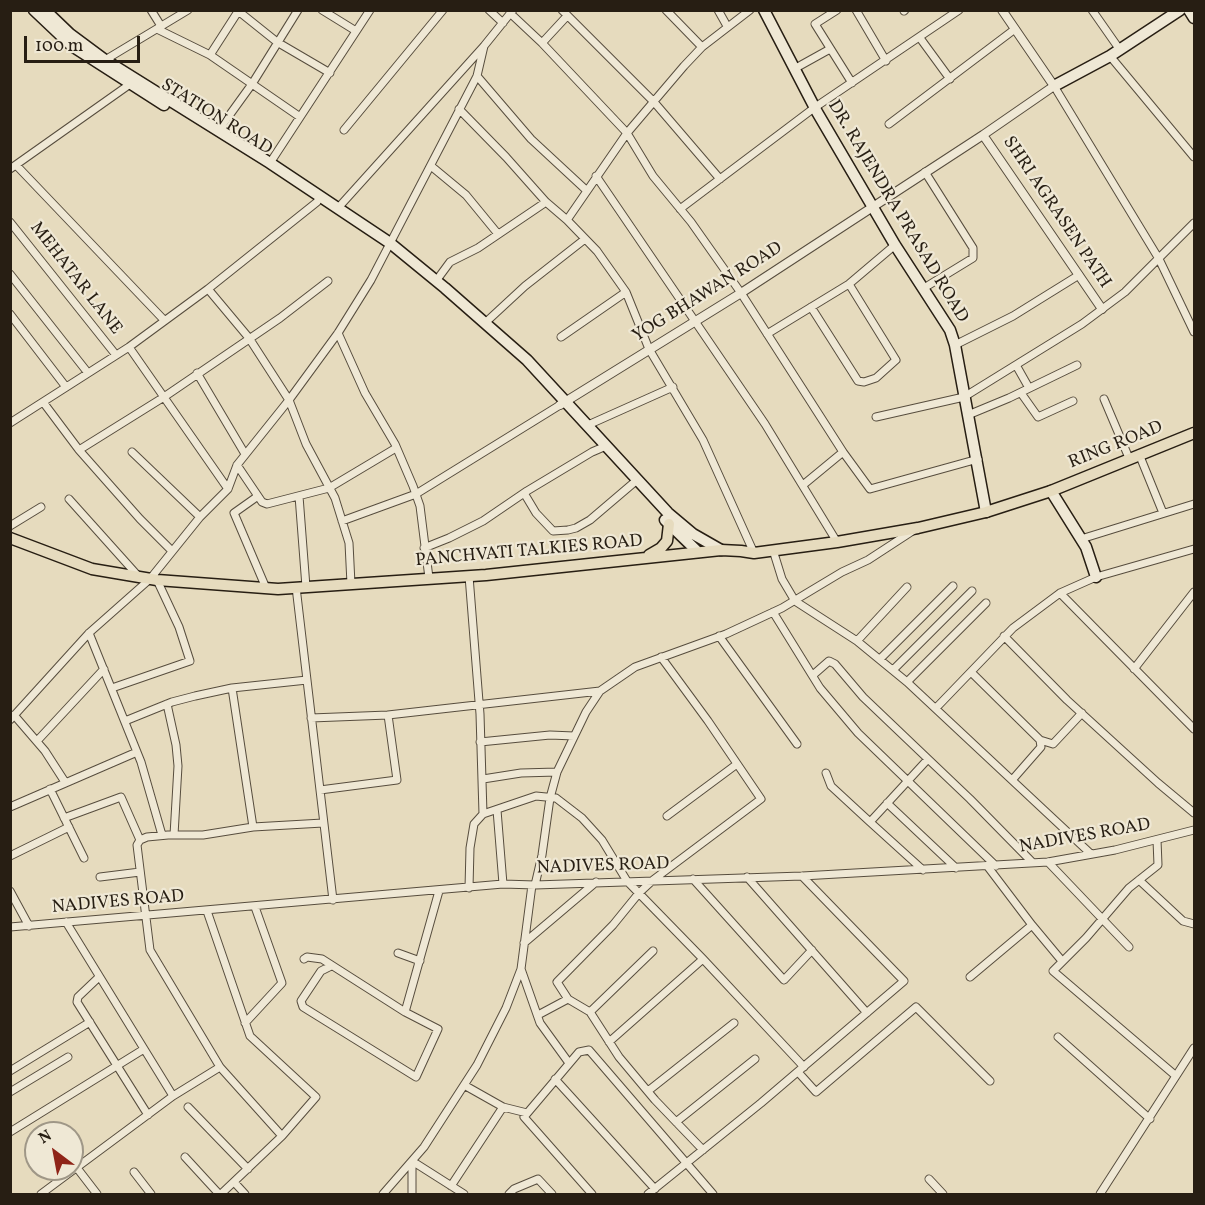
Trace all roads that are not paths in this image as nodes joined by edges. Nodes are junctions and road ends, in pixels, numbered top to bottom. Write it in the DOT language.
graph roads {
  1 [pos="34,10"];
  2 [pos="45,10"];
  3 [pos="151,10"];
  4 [pos="188,10"];
  5 [pos="298,10"];
  6 [pos="322,10"];
  7 [pos="370,10"];
  8 [pos="442,10"];
  9 [pos="489,10"];
  10 [pos="666,10"];
  11 [pos="718,10"];
  12 [pos="750,10"];
  13 [pos="764,10"];
  14 [pos="837,10"];
  15 [pos="856,10"];
  16 [pos="959,10"];
  17 [pos="1002,10"];
  18 [pos="1092,10"];
  19 [pos="1180,10"];
  20 [pos="1189,10"];
  21 [pos="238,11"];
  22 [pos="511,12"];
  23 [pos="565,13"];
  24 [pos="1194,18"];
  25 [pos="503,22"];
  26 [pos="728,26"];
  27 [pos="159,27"];
  28 [pos="1015,29"];
  29 [pos="356,31"];
  30 [pos="920,38"];
  31 [pos="277,42"];
  32 [pos="542,43"];
  33 [pos="484,46"];
  34 [pos="702,46"];
  35 [pos="830,49"];
  36 [pos="1115,53"];
  37 [pos="210,55"];
  38 [pos="105,60"];
  39 [pos="886,61"];
  40 [pos="794,69"];
  41 [pos="330,73"];
  42 [pos="477,76"];
  43 [pos="950,79"];
  44 [pos="133,82"];
  45 [pos="852,83"];
  46 [pos="252,84"];
  47 [pos="1054,86"];
  48 [pos="654,102"];
  49 [pos="814,108"];
  50 [pos="459,109"];
  51 [pos="300,117"];
  52 [pos="889,124"];
  53 [pos="344,130"];
  54 [pos="218,131"];
  55 [pos="627,133"];
  56 [pos="983,135"];
  57 [pos="1194,158"];
  58 [pos="270,163"];
  59 [pos="431,166"];
  60 [pos="13,167"];
  61 [pos="925,172"];
  62 [pos="596,176"];
  63 [pos="720,179"];
  64 [pos="586,190"];
  65 [pos="318,199"];
  66 [pos="546,202"];
  67 [pos="873,207"];
  68 [pos="338,208"];
  69 [pos="680,208"];
  70 [pos="567,220"];
  71 [pos="10,222"];
  72 [pos="1194,223"];
  73 [pos="498,234"];
  74 [pos="585,239"];
  75 [pos="388,245"];
  76 [pos="895,245"];
  77 [pos="1159,259"];
  78 [pos="10,273"];
  79 [pos="1079,275"];
  80 [pos="328,281"];
  81 [pos="436,281"];
  82 [pos="849,284"];
  83 [pos="924,288"];
  84 [pos="208,289"];
  85 [pos="626,292"];
  86 [pos="741,293"];
  87 [pos="811,307"];
  88 [pos="1102,309"];
  89 [pos="10,315"];
  90 [pos="164,320"];
  91 [pos="696,320"];
  92 [pos="485,322"];
  93 [pos="1194,332"];
  94 [pos="338,333"];
  95 [pos="767,334"];
  96 [pos="561,337"];
  97 [pos="249,338"];
  98 [pos="955,345"];
  99 [pos="129,347"];
  100 [pos="649,349"];
  101 [pos="116,355"];
  102 [pos="1016,365"];
  103 [pos="1077,365"];
  104 [pos="88,374"];
  105 [pos="197,374"];
  106 [pos="66,387"];
  107 [pos="673,387"];
  108 [pos="1029,388"];
  109 [pos="1021,393"];
  110 [pos="164,397"];
  111 [pos="964,397"];
  112 [pos="1104,399"];
  113 [pos="289,400"];
  114 [pos="1073,401"];
  115 [pos="43,402"];
  116 [pos="563,403"];
  117 [pos="968,415"];
  118 [pos="876,417"];
  119 [pos="11,421"];
  120 [pos="588,425"];
  121 [pos="1194,433"];
  122 [pos="603,447"];
  123 [pos="396,448"];
  124 [pos="79,450"];
  125 [pos="132,452"];
  126 [pos="843,452"];
  127 [pos="245,454"];
  128 [pos="1134,456"];
  129 [pos="978,459"];
  130 [pos="237,465"];
  131 [pos="635,482"];
  132 [pos="803,485"];
  133 [pos="329,488"];
  134 [pos="228,489"];
  135 [pos="1051,491"];
  136 [pos="524,493"];
  137 [pos="416,494"];
  138 [pos="258,496"];
  139 [pos="299,496"];
  140 [pos="69,499"];
  141 [pos="1194,504"];
  142 [pos="41,507"];
  143 [pos="986,512"];
  144 [pos="1163,513"];
  145 [pos="200,518"];
  146 [pos="342,521"];
  147 [pos="669,524"];
  148 [pos="10,526"];
  149 [pos="918,528"];
  150 [pos="10,538"];
  151 [pos="1081,539"];
  152 [pos="837,542"];
  153 [pos="424,548"];
  154 [pos="1194,549"];
  155 [pos="721,550"];
  156 [pos="773,550"];
  157 [pos="172,551"];
  158 [pos="698,552"];
  159 [pos="754,554"];
  160 [pos="644,558"];
  161 [pos="470,576"];
  162 [pos="1096,577"];
  163 [pos="429,578"];
  164 [pos="149,579"];
  165 [pos="351,584"];
  166 [pos="952,586"];
  167 [pos="301,587"];
  168 [pos="907,587"];
  169 [pos="266,588"];
  170 [pos="972,591"];
  171 [pos="1194,592"];
  172 [pos="1060,593"];
  173 [pos="795,601"];
  174 [pos="986,603"];
  175 [pos="773,612"];
  176 [pos="89,633"];
  177 [pos="719,636"];
  178 [pos="1004,636"];
  179 [pos="857,641"];
  180 [pos="661,657"];
  181 [pos="880,659"];
  182 [pos="104,669"];
  183 [pos="1134,669"];
  184 [pos="893,670"];
  185 [pos="971,672"];
  186 [pos="813,675"];
  187 [pos="307,680"];
  188 [pos="907,682"];
  189 [pos="112,688"];
  190 [pos="232,688"];
  191 [pos="600,691"];
  192 [pos="167,704"];
  193 [pos="479,704"];
  194 [pos="936,708"];
  195 [pos="1082,713"];
  196 [pos="388,715"];
  197 [pos="12,717"];
  198 [pos="311,718"];
  199 [pos="125,721"];
  200 [pos="1194,725"];
  201 [pos="574,736"];
  202 [pos="1040,740"];
  203 [pos="37,741"];
  204 [pos="480,742"];
  205 [pos="797,744"];
  206 [pos="137,752"];
  207 [pos="928,759"];
  208 [pos="737,764"];
  209 [pos="557,772"];
  210 [pos="826,773"];
  211 [pos="483,779"];
  212 [pos="1013,779"];
  213 [pos="907,781"];
  214 [pos="64,782"];
  215 [pos="50,789"];
  216 [pos="320,790"];
  217 [pos="550,798"];
  218 [pos="887,803"];
  219 [pos="10,807"];
  220 [pos="497,810"];
  221 [pos="1194,813"];
  222 [pos="483,814"];
  223 [pos="667,816"];
  224 [pos="64,818"];
  225 [pos="870,822"];
  226 [pos="323,823"];
  227 [pos="253,826"];
  228 [pos="69,827"];
  229 [pos="1194,831"];
  230 [pos="174,835"];
  231 [pos="162,836"];
  232 [pos="140,840"];
  233 [pos="1157,840"];
  234 [pos="1091,854"];
  235 [pos="10,856"];
  236 [pos="84,858"];
  237 [pos="1032,862"];
  238 [pos="1048,862"];
  239 [pos="992,866"];
  240 [pos="957,868"];
  241 [pos="923,870"];
  242 [pos="140,872"];
  243 [pos="802,876"];
  244 [pos="100,877"];
  245 [pos="747,877"];
  246 [pos="693,879"];
  247 [pos="653,880"];
  248 [pos="1139,880"];
  249 [pos="627,881"];
  250 [pos="596,882"];
  251 [pos="503,884"];
  252 [pos="534,885"];
  253 [pos="470,888"];
  254 [pos="10,891"];
  255 [pos="440,891"];
  256 [pos="639,893"];
  257 [pos="333,900"];
  258 [pos="255,907"];
  259 [pos="207,912"];
  260 [pos="145,915"];
  261 [pos="1101,920"];
  262 [pos="66,922"];
  263 [pos="1194,924"];
  264 [pos="1032,925"];
  265 [pos="10,927"];
  266 [pos="29,927"];
  267 [pos="524,943"];
  268 [pos="1129,947"];
  269 [pos="812,950"];
  270 [pos="653,951"];
  271 [pos="398,953"];
  272 [pos="304,959"];
  273 [pos="703,959"];
  274 [pos="420,961"];
  275 [pos="1062,961"];
  276 [pos="331,966"];
  277 [pos="521,969"];
  278 [pos="99,976"];
  279 [pos="970,977"];
  280 [pos="568,999"];
  281 [pos="405,1012"];
  282 [pos="590,1012"];
  283 [pos="867,1013"];
  284 [pos="538,1015"];
  285 [pos="90,1022"];
  286 [pos="245,1023"];
  287 [pos="734,1023"];
  288 [pos="1058,1037"];
  289 [pos="609,1042"];
  290 [pos="144,1049"];
  291 [pos="1194,1051"];
  292 [pos="68,1057"];
  293 [pos="755,1059"];
  294 [pos="569,1063"];
  295 [pos="118,1066"];
  296 [pos="220,1067"];
  297 [pos="801,1069"];
  298 [pos="10,1071"];
  299 [pos="1176,1076"];
  300 [pos="555,1078"];
  301 [pos="990,1081"];
  302 [pos="464,1085"];
  303 [pos="648,1091"];
  304 [pos="10,1092"];
  305 [pos="173,1096"];
  306 [pos="188,1107"];
  307 [pos="503,1107"];
  308 [pos="527,1113"];
  309 [pos="148,1115"];
  310 [pos="1150,1119"];
  311 [pos="676,1122"];
  312 [pos="10,1132"];
  313 [pos="282,1136"];
  314 [pos="703,1150"];
  315 [pos="185,1157"];
  316 [pos="412,1161"];
  317 [pos="686,1162"];
  318 [pos="84,1163"];
  319 [pos="248,1169"];
  320 [pos="134,1172"];
  321 [pos="84,1177"];
  322 [pos="928,1179"];
  323 [pos="59,1181"];
  324 [pos="234,1182"];
  325 [pos="451,1186"];
  326 [pos="655,1189"];
  327 [pos="41,1194"];
  328 [pos="97,1194"];
  329 [pos="151,1194"];
  330 [pos="220,1194"];
  331 [pos="245,1194"];
  332 [pos="383,1194"];
  333 [pos="412,1194"];
  334 [pos="464,1194"];
  335 [pos="509,1194"];
  336 [pos="552,1194"];
  337 [pos="592,1194"];
  338 [pos="648,1194"];
  339 [pos="714,1194"];
  340 [pos="943,1194"];
  341 [pos="1100,1194"];
  1 -- 44 [label="main road, STATION ROAD"];
  2 -- 38 [label="main road, STATION ROAD"];
  3 -- 27 [label="street"];
  4 -- 27 [label="street"];
  5 -- 31 [label="street"];
  6 -- 29 [label="street"];
  7 -- 29 [label="street"];
  8 -- 53 [label="street"];
  9 -- 25 [label="street"];
  10 -- 34 [label="street"];
  11 -- 26 [label="street"];
  12 -- 26 [label="street"];
  13 -- 40 [label="main road, DR. RAJENDRA PRASAD ROAD"];
  14 -- 35 [label="street"];
  15 -- 39 [label="street"];
  16 -- 30 [label="street"];
  17 -- 28 [label="street"];
  18 -- 36 [label="street"];
  19 -- 36 [label="main road"];
  20 -- 24 [label="main road"];
  21 -- 31 [label="street"];
  21 -- 37 [label="street"];
  22 -- 25 [label="street"];
  22 -- 32 [label="street"];
  23 -- 32 [label="street"];
  23 -- 48 [label="street"];
  25 -- 33 [label="street"];
  26 -- 34 [label="street"];
  27 -- 37 [label="street"];
  27 -- 38 [label="street"];
  28 -- 43 [label="street"];
  28 -- 47 [label="street"];
  29 -- 41 [label="street"];
  30 -- 39 [label="street"];
  30 -- 43 [label="street"];
  31 -- 41 [label="street"];
  31 -- 46 [label="street"];
  32 -- 55 [label="street"];
  33 -- 42 [label="street"];
  33 -- 68 [label="street"];
  34 -- 48 [label="street"];
  35 -- 40 [label="street"];
  35 -- 45 [label="street"];
  36 -- 47 [label="main road"];
  36 -- 57 [label="street"];
  37 -- 46 [label="street"];
  38 -- 44 [label="main road, STATION ROAD"];
  39 -- 45 [label="street"];
  40 -- 49 [label="main road, DR. RAJENDRA PRASAD ROAD"];
  41 -- 51 [label="street"];
  42 -- 50 [label="street"];
  42 -- 64 [label="street"];
  43 -- 52 [label="street"];
  44 -- 54 [label="main road, STATION ROAD"];
  44 -- 60 [label="street"];
  44 -- 65 [label="main road, STATION ROAD"];
  45 -- 49 [label="street"];
  46 -- 51 [label="street"];
  46 -- 54 [label="street"];
  47 -- 56 [label="street, YOG BHAWAN ROAD"];
  47 -- 77 [label="street"];
  48 -- 55 [label="street"];
  48 -- 63 [label="street"];
  49 -- 63 [label="street"];
  49 -- 67 [label="main road, DR. RAJENDRA PRASAD ROAD"];
  50 -- 59 [label="street"];
  50 -- 66 [label="street"];
  51 -- 58 [label="street"];
  54 -- 58 [label="main road, STATION ROAD"];
  55 -- 62 [label="street"];
  55 -- 69 [label="street"];
  56 -- 61 [label="street, YOG BHAWAN ROAD"];
  56 -- 79 [label="street, SHRI AGRASEN PATH"];
  58 -- 65 [label="main road, STATION ROAD"];
  59 -- 73 [label="street"];
  59 -- 75 [label="street"];
  60 -- 90 [label="street"];
  61 -- 67 [label="street, YOG BHAWAN ROAD"];
  61 -- 83 [label="street"];
  62 -- 64 [label="street"];
  62 -- 91 [label="street"];
  63 -- 69 [label="street"];
  64 -- 70 [label="street"];
  65 -- 68 [label="main road, STATION ROAD"];
  65 -- 75 [label="main road, STATION ROAD"];
  65 -- 84 [label="street"];
  66 -- 70 [label="street"];
  66 -- 73 [label="street"];
  67 -- 76 [label="main road, DR. RAJENDRA PRASAD ROAD"];
  67 -- 86 [label="street, YOG BHAWAN ROAD"];
  68 -- 75 [label="main road, STATION ROAD"];
  69 -- 86 [label="street"];
  70 -- 74 [label="street"];
  71 -- 101 [label="street, MEHATAR LANE"];
  72 -- 77 [label="street"];
  73 -- 81 [label="street"];
  74 -- 85 [label="street"];
  74 -- 92 [label="street"];
  75 -- 81 [label="main road"];
  75 -- 94 [label="street"];
  75 -- 116 [label="main road"];
  76 -- 82 [label="street"];
  76 -- 83 [label="main road, DR. RAJENDRA PRASAD ROAD"];
  77 -- 88 [label="street"];
  77 -- 93 [label="street"];
  78 -- 104 [label="street"];
  79 -- 88 [label="street, SHRI AGRASEN PATH"];
  79 -- 98 [label="street"];
  80 -- 97 [label="street"];
  81 -- 92 [label="main road"];
  82 -- 87 [label="street"];
  82 -- 87 [label="street"];
  83 -- 98 [label="main road, DR. RAJENDRA PRASAD ROAD"];
  84 -- 90 [label="street"];
  84 -- 97 [label="street"];
  85 -- 96 [label="street"];
  85 -- 100 [label="street"];
  86 -- 91 [label="street, YOG BHAWAN ROAD"];
  86 -- 95 [label="street"];
  87 -- 95 [label="street"];
  88 -- 102 [label="street"];
  89 -- 106 [label="street"];
  90 -- 99 [label="street"];
  91 -- 100 [label="street, YOG BHAWAN ROAD"];
  91 -- 132 [label="street"];
  92 -- 116 [label="main road"];
  94 -- 113 [label="street"];
  94 -- 123 [label="street"];
  95 -- 126 [label="street"];
  97 -- 105 [label="street"];
  97 -- 113 [label="street"];
  98 -- 111 [label="main road, DR. RAJENDRA PRASAD ROAD"];
  99 -- 101 [label="street"];
  99 -- 110 [label="street"];
  100 -- 107 [label="street"];
  100 -- 116 [label="street, YOG BHAWAN ROAD"];
  101 -- 104 [label="street"];
  102 -- 108 [label="street"];
  102 -- 111 [label="street"];
  103 -- 108 [label="street"];
  104 -- 106 [label="street"];
  105 -- 110 [label="street"];
  105 -- 127 [label="street"];
  106 -- 115 [label="street"];
  107 -- 120 [label="street"];
  107 -- 159 [label="street"];
  108 -- 109 [label="street"];
  109 -- 114 [label="street"];
  109 -- 117 [label="street"];
  110 -- 124 [label="street"];
  110 -- 134 [label="street"];
  111 -- 117 [label="main road, DR. RAJENDRA PRASAD ROAD"];
  111 -- 118 [label="street"];
  112 -- 128 [label="street"];
  113 -- 127 [label="street"];
  113 -- 133 [label="street"];
  115 -- 119 [label="street"];
  115 -- 124 [label="street"];
  116 -- 120 [label="main road"];
  116 -- 122 [label="main road"];
  116 -- 137 [label="street"];
  117 -- 129 [label="main road, DR. RAJENDRA PRASAD ROAD"];
  120 -- 122 [label="main road"];
  121 -- 128 [label="main road, RING ROAD"];
  122 -- 131 [label="main road"];
  122 -- 136 [label="street"];
  123 -- 133 [label="street"];
  123 -- 137 [label="street"];
  124 -- 157 [label="street"];
  125 -- 145 [label="street"];
  126 -- 129 [label="street"];
  126 -- 132 [label="street"];
  127 -- 130 [label="street"];
  128 -- 135 [label="main road, RING ROAD"];
  128 -- 144 [label="street"];
  129 -- 143 [label="main road, DR. RAJENDRA PRASAD ROAD"];
  130 -- 134 [label="street"];
  130 -- 138 [label="street"];
  131 -- 136 [label="street"];
  131 -- 147 [label="main road"];
  131 -- 155 [label="main road"];
  132 -- 152 [label="street"];
  133 -- 139 [label="street"];
  133 -- 146 [label="street"];
  134 -- 145 [label="street"];
  135 -- 143 [label="main road, PANCHVATI TALKIES ROAD"];
  135 -- 151 [label="main road"];
  136 -- 153 [label="street"];
  137 -- 146 [label="street"];
  137 -- 153 [label="street"];
  138 -- 139 [label="street"];
  138 -- 169 [label="street"];
  139 -- 167 [label="street"];
  140 -- 164 [label="street"];
  141 -- 144 [label="street"];
  142 -- 148 [label="street"];
  143 -- 149 [label="main road, PANCHVATI TALKIES ROAD"];
  144 -- 151 [label="street"];
  145 -- 157 [label="street"];
  146 -- 165 [label="street"];
  147 -- 158 [label="main road"];
  147 -- 160 [label="main road"];
  149 -- 152 [label="main road, PANCHVATI TALKIES ROAD"];
  149 -- 173 [label="street"];
  150 -- 164 [label="main road, PANCHVATI TALKIES ROAD"];
  151 -- 162 [label="main road"];
  152 -- 156 [label="main road, PANCHVATI TALKIES ROAD"];
  153 -- 163 [label="street"];
  154 -- 162 [label="street"];
  155 -- 158 [label="main road, PANCHVATI TALKIES ROAD"];
  155 -- 159 [label="main road, PANCHVATI TALKIES ROAD"];
  156 -- 159 [label="main road, PANCHVATI TALKIES ROAD"];
  156 -- 173 [label="street"];
  157 -- 164 [label="street"];
  158 -- 160 [label="main road, PANCHVATI TALKIES ROAD"];
  160 -- 161 [label="main road, PANCHVATI TALKIES ROAD"];
  161 -- 163 [label="main road, PANCHVATI TALKIES ROAD"];
  161 -- 193 [label="street"];
  162 -- 172 [label="street"];
  163 -- 165 [label="main road, PANCHVATI TALKIES ROAD"];
  164 -- 169 [label="main road, PANCHVATI TALKIES ROAD"];
  164 -- 176 [label="street"];
  164 -- 189 [label="street"];
  165 -- 167 [label="main road, PANCHVATI TALKIES ROAD"];
  166 -- 181 [label="street"];
  167 -- 169 [label="main road, PANCHVATI TALKIES ROAD"];
  167 -- 187 [label="street"];
  168 -- 179 [label="street"];
  170 -- 184 [label="street"];
  171 -- 183 [label="street"];
  172 -- 178 [label="street"];
  172 -- 183 [label="street"];
  173 -- 175 [label="street"];
  173 -- 179 [label="street"];
  174 -- 188 [label="street"];
  175 -- 177 [label="street"];
  175 -- 186 [label="street"];
  176 -- 182 [label="street"];
  176 -- 197 [label="street"];
  177 -- 180 [label="street"];
  177 -- 205 [label="street"];
  178 -- 185 [label="street"];
  178 -- 195 [label="street"];
  179 -- 181 [label="street"];
  180 -- 191 [label="street"];
  180 -- 208 [label="street"];
  181 -- 184 [label="street"];
  182 -- 189 [label="street"];
  182 -- 203 [label="street"];
  183 -- 200 [label="street"];
  184 -- 188 [label="street"];
  185 -- 194 [label="street"];
  185 -- 202 [label="street"];
  186 -- 207 [label="street"];
  186 -- 213 [label="street"];
  187 -- 190 [label="street"];
  187 -- 198 [label="street"];
  188 -- 194 [label="street"];
  189 -- 199 [label="street"];
  190 -- 192 [label="street"];
  190 -- 227 [label="street"];
  191 -- 193 [label="street"];
  191 -- 201 [label="street"];
  192 -- 199 [label="street"];
  192 -- 230 [label="street"];
  193 -- 196 [label="street"];
  193 -- 204 [label="street"];
  194 -- 212 [label="street"];
  195 -- 202 [label="street"];
  195 -- 221 [label="street"];
  196 -- 198 [label="street"];
  196 -- 216 [label="street"];
  197 -- 203 [label="street"];
  198 -- 216 [label="street"];
  199 -- 206 [label="street"];
  201 -- 204 [label="street"];
  201 -- 209 [label="street"];
  202 -- 212 [label="street"];
  203 -- 214 [label="street"];
  204 -- 211 [label="street"];
  206 -- 214 [label="street"];
  206 -- 231 [label="street"];
  207 -- 213 [label="street"];
  207 -- 237 [label="street"];
  208 -- 223 [label="street"];
  208 -- 247 [label="street"];
  209 -- 211 [label="street"];
  209 -- 217 [label="street"];
  210 -- 225 [label="street"];
  211 -- 222 [label="street"];
  212 -- 234 [label="street"];
  213 -- 218 [label="street"];
  213 -- 239 [label="street"];
  214 -- 215 [label="street"];
  215 -- 219 [label="street"];
  215 -- 224 [label="street"];
  216 -- 226 [label="street"];
  217 -- 220 [label="street"];
  217 -- 249 [label="street"];
  217 -- 252 [label="street"];
  218 -- 225 [label="street"];
  218 -- 240 [label="street"];
  220 -- 222 [label="street"];
  220 -- 251 [label="street"];
  222 -- 253 [label="street"];
  224 -- 228 [label="street"];
  224 -- 232 [label="street"];
  225 -- 241 [label="street"];
  226 -- 227 [label="street"];
  226 -- 257 [label="street"];
  227 -- 230 [label="street"];
  228 -- 235 [label="street"];
  228 -- 236 [label="street"];
  229 -- 233 [label="street, NADIVES ROAD"];
  230 -- 231 [label="street"];
  231 -- 232 [label="street"];
  232 -- 242 [label="street"];
  233 -- 234 [label="street, NADIVES ROAD"];
  233 -- 248 [label="street"];
  234 -- 238 [label="street, NADIVES ROAD"];
  237 -- 238 [label="street, NADIVES ROAD"];
  237 -- 239 [label="street, NADIVES ROAD"];
  238 -- 261 [label="street"];
  239 -- 240 [label="street, NADIVES ROAD"];
  239 -- 264 [label="street"];
  240 -- 241 [label="street, NADIVES ROAD"];
  241 -- 243 [label="street, NADIVES ROAD"];
  242 -- 244 [label="street"];
  242 -- 260 [label="street"];
  243 -- 245 [label="street, NADIVES ROAD"];
  243 -- 283 [label="street"];
  245 -- 246 [label="street, NADIVES ROAD"];
  245 -- 269 [label="street"];
  246 -- 247 [label="street, NADIVES ROAD"];
  246 -- 269 [label="street"];
  247 -- 249 [label="street, NADIVES ROAD"];
  247 -- 256 [label="street"];
  248 -- 261 [label="street"];
  248 -- 263 [label="street"];
  249 -- 250 [label="street, NADIVES ROAD"];
  249 -- 256 [label="street"];
  250 -- 252 [label="street, NADIVES ROAD"];
  250 -- 267 [label="street"];
  251 -- 252 [label="street, NADIVES ROAD"];
  251 -- 253 [label="street, NADIVES ROAD"];
  252 -- 267 [label="street"];
  253 -- 255 [label="street, NADIVES ROAD"];
  254 -- 266 [label="street"];
  255 -- 257 [label="street, NADIVES ROAD"];
  255 -- 274 [label="street"];
  256 -- 273 [label="street"];
  256 -- 280 [label="street"];
  257 -- 258 [label="street, NADIVES ROAD"];
  258 -- 259 [label="street, NADIVES ROAD"];
  258 -- 286 [label="street"];
  259 -- 260 [label="street, NADIVES ROAD"];
  259 -- 286 [label="street"];
  260 -- 262 [label="street, NADIVES ROAD"];
  260 -- 296 [label="street"];
  261 -- 268 [label="street"];
  261 -- 275 [label="street"];
  262 -- 266 [label="street, NADIVES ROAD"];
  262 -- 278 [label="street"];
  264 -- 275 [label="street"];
  264 -- 279 [label="street"];
  265 -- 266 [label="street, NADIVES ROAD"];
  267 -- 277 [label="street"];
  269 -- 283 [label="street"];
  270 -- 282 [label="street"];
  271 -- 274 [label="street"];
  272 -- 276 [label="street"];
  273 -- 289 [label="street"];
  273 -- 297 [label="street"];
  274 -- 281 [label="street"];
  275 -- 299 [label="street"];
  276 -- 281 [label="street"];
  276 -- 281 [label="street"];
  277 -- 284 [label="street"];
  277 -- 302 [label="street"];
  278 -- 285 [label="street"];
  278 -- 290 [label="street"];
  280 -- 282 [label="street"];
  280 -- 284 [label="street"];
  282 -- 289 [label="street"];
  283 -- 297 [label="street"];
  284 -- 294 [label="street"];
  285 -- 295 [label="street"];
  285 -- 298 [label="street"];
  286 -- 313 [label="street"];
  287 -- 303 [label="street"];
  288 -- 310 [label="street"];
  289 -- 303 [label="street"];
  290 -- 295 [label="street"];
  290 -- 305 [label="street"];
  291 -- 299 [label="street"];
  292 -- 304 [label="street"];
  293 -- 311 [label="street"];
  294 -- 300 [label="street"];
  294 -- 317 [label="street"];
  295 -- 309 [label="street"];
  295 -- 312 [label="street"];
  296 -- 305 [label="street"];
  296 -- 313 [label="street"];
  297 -- 301 [label="street"];
  297 -- 314 [label="street"];
  299 -- 310 [label="street"];
  300 -- 308 [label="street"];
  300 -- 326 [label="street"];
  302 -- 307 [label="street"];
  302 -- 316 [label="street"];
  303 -- 311 [label="street"];
  305 -- 309 [label="street"];
  306 -- 319 [label="street"];
  307 -- 308 [label="street"];
  307 -- 325 [label="street"];
  308 -- 337 [label="street"];
  309 -- 318 [label="street"];
  310 -- 341 [label="street"];
  311 -- 314 [label="street"];
  313 -- 319 [label="street"];
  314 -- 317 [label="street"];
  315 -- 330 [label="street"];
  316 -- 325 [label="street"];
  316 -- 332 [label="street"];
  316 -- 333 [label="street"];
  317 -- 326 [label="street"];
  317 -- 339 [label="street"];
  319 -- 324 [label="street"];
  320 -- 329 [label="street"];
  321 -- 328 [label="street"];
  322 -- 340 [label="street"];
  323 -- 327 [label="street"];
  324 -- 330 [label="street"];
  324 -- 331 [label="street"];
  325 -- 334 [label="street"];
  326 -- 338 [label="street"];
  335 -- 336 [label="street"];
}
